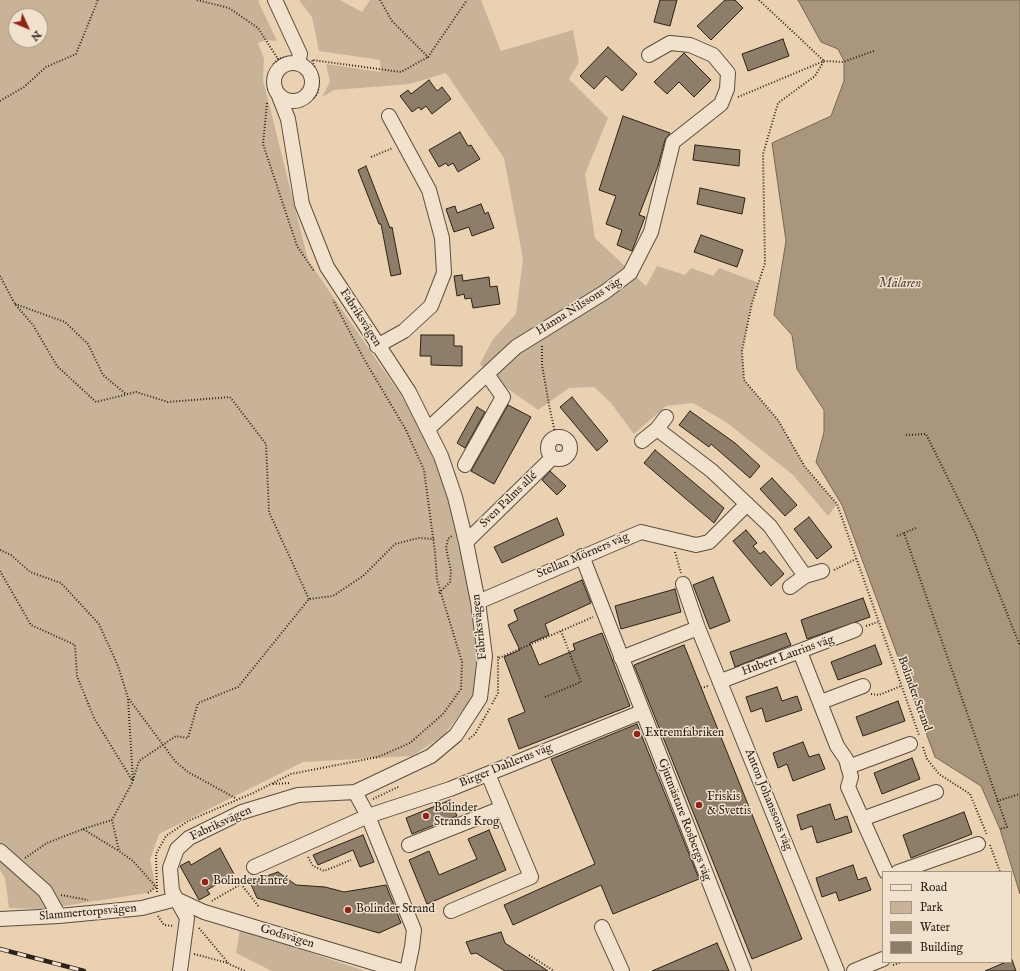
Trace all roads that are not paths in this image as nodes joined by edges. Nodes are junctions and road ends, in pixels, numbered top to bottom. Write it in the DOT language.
graph roads {
  1 [pos="275,0"];
  2 [pos="648,55"];
  3 [pos="287,62"];
  4 [pos="272,96"];
  5 [pos="308,98"];
  6 [pos="390,116"];
  7 [pos="288,119"];
  8 [pos="378,346"];
  9 [pos="487,374"];
  10 [pos="666,417"];
  11 [pos="428,429"];
  12 [pos="657,429"];
  13 [pos="556,437"];
  14 [pos="642,441"];
  15 [pos="465,465"];
  16 [pos="747,504"];
  17 [pos="465,537"];
  18 [pos="582,556"];
  19 [pos="822,571"];
  20 [pos="805,576"];
  21 [pos="682,579"];
  22 [pos="790,587"];
  23 [pos="478,602"];
  24 [pos="698,628"];
  25 [pos="855,630"];
  26 [pos="800,652"];
  27 [pos="621,658"];
  28 [pos="721,681"];
  29 [pos="863,686"];
  30 [pos="821,702"];
  31 [pos="642,712"];
  32 [pos="917,742"];
  33 [pos="848,767"];
  34 [pos="488,774"];
  35 [pos="355,792"];
  36 [pos="936,792"];
  37 [pos="502,808"];
  38 [pos="368,816"];
  39 [pos="862,819"];
  40 [pos="978,844"];
  41 [pos="409,846"];
  42 [pos="0,851"];
  43 [pos="254,867"];
  44 [pos="886,871"];
  45 [pos="901,871"];
  46 [pos="176,899"];
  47 [pos="451,911"];
  48 [pos="59,916"];
  49 [pos="0,919"];
  50 [pos="602,927"];
  51 [pos="882,959"];
  52 [pos="180,971"];
  53 [pos="401,971"];
  54 [pos="407,971"];
  55 [pos="622,971"];
  56 [pos="744,971"];
  57 [pos="837,971"];
  58 [pos="854,971"];
  1 -- 3 [label="street"];
  2 -- 9 [label="street, Hanna Nilssons väg"];
  3 -- 4 [label="street, Fabriksvägen"];
  3 -- 5 [label="street"];
  4 -- 5 [label="street"];
  4 -- 7 [label="street, Fabriksvägen"];
  5 -- 7 [label="street"];
  6 -- 8 [label="street"];
  7 -- 8 [label="street, Fabriksvägen"];
  8 -- 11 [label="street, Fabriksvägen"];
  9 -- 11 [label="street, Hanna Nilssons väg"];
  9 -- 15 [label="street"];
  10 -- 12 [label="street"];
  11 -- 17 [label="street, Fabriksvägen"];
  12 -- 14 [label="street"];
  12 -- 16 [label="street"];
  13 -- 17 [label="street, Sven Palms allé"];
  16 -- 18 [label="street, Stellan Mörners väg"];
  16 -- 20 [label="street"];
  17 -- 23 [label="street, Fabriksvägen"];
  18 -- 23 [label="street, Stellan Mörners väg"];
  18 -- 27 [label="street, Gjutmästare Rosbergs väg"];
  19 -- 20 [label="street"];
  20 -- 22 [label="street"];
  21 -- 24 [label="street, Anton Johanssons väg"];
  23 -- 35 [label="street, Fabriksvägen"];
  24 -- 27 [label="street"];
  24 -- 28 [label="street, Anton Johanssons väg"];
  25 -- 26 [label="street, Hubert Laurins väg"];
  26 -- 28 [label="street, Hubert Laurins väg"];
  26 -- 30 [label="street"];
  27 -- 31 [label="street, Gjutmästare Rosbergs väg"];
  28 -- 57 [label="street, Anton Johanssons väg"];
  29 -- 30 [label="street"];
  30 -- 33 [label="street"];
  31 -- 34 [label="street, Birger Dahlerus väg"];
  31 -- 56 [label="street, Gjutmästare Rosbergs väg"];
  32 -- 33 [label="street"];
  33 -- 39 [label="street"];
  34 -- 37 [label="street"];
  34 -- 38 [label="street, Birger Dahlerus väg"];
  35 -- 38 [label="street"];
  35 -- 46 [label="street, Fabriksvägen"];
  36 -- 39 [label="street"];
  37 -- 41 [label="street"];
  37 -- 47 [label="street"];
  38 -- 43 [label="street, Birger Dahlerus väg"];
  38 -- 54 [label="street"];
  39 -- 44 [label="street"];
  40 -- 45 [label="street"];
  42 -- 48 [label="street"];
  46 -- 48 [label="street, Slammertorpsvägen"];
  46 -- 52 [label="street, Fabriksvägen"];
  46 -- 53 [label="street, Godsvägen"];
  48 -- 49 [label="street, Slammertorpsvägen"];
  50 -- 55 [label="street"];
  51 -- 58 [label="street"];
}
